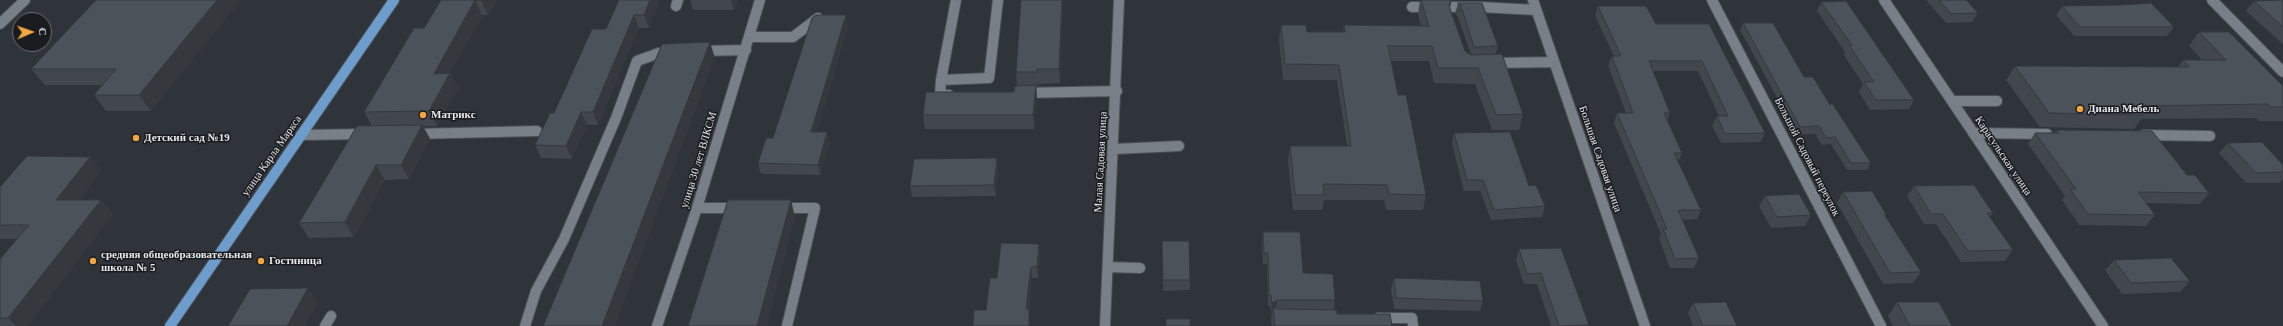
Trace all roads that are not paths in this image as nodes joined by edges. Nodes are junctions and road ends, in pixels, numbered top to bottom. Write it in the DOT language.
graph roads {
  1 [pos="25,0"];
  2 [pos="394,0"];
  3 [pos="760,0"];
  4 [pos="956,0"];
  5 [pos="998,0"];
  6 [pos="1120,0"];
  7 [pos="1533,0"];
  8 [pos="1712,0"];
  9 [pos="1884,0"];
  10 [pos="2212,0"];
  11 [pos="1412,7"];
  12 [pos="1536,10"];
  13 [pos="818,18"];
  14 [pos="0,24"];
  15 [pos="749,37"];
  16 [pos="746,50"];
  17 [pos="1554,62"];
  18 [pos="1483,63"];
  19 [pos="2283,72"];
  20 [pos="941,80"];
  21 [pos="1116,91"];
  22 [pos="1017,93"];
  23 [pos="963,95"];
  24 [pos="1952,101"];
  25 [pos="1997,101"];
  26 [pos="537,132"];
  27 [pos="1973,133"];
  28 [pos="372,134"];
  29 [pos="404,134"];
  30 [pos="2060,134"];
  31 [pos="301,135"];
  32 [pos="2131,135"];
  33 [pos="2210,136"];
  34 [pos="1179,146"];
  35 [pos="1114,149"];
  36 [pos="697,208"];
  37 [pos="752,208"];
  38 [pos="767,208"];
  39 [pos="1108,267"];
  40 [pos="1140,268"];
  41 [pos="331,316"];
  42 [pos="1367,318"];
  43 [pos="170,326"];
  44 [pos="325,326"];
  45 [pos="525,326"];
  46 [pos="657,326"];
  47 [pos="786,326"];
  48 [pos="1105,326"];
  49 [pos="1413,326"];
  50 [pos="1645,326"];
  51 [pos="1881,326"];
  52 [pos="2102,326"];
  1 -- 14 [label="street"];
  2 -- 31 [label="main road, улица Карла Маркса"];
  3 -- 15 [label="street, улица 30 лет ВЛКСМ"];
  4 -- 20 [label="street"];
  5 -- 20 [label="street"];
  6 -- 21 [label="street, Малая Садовая улица"];
  7 -- 12 [label="street, Большая Садовая улица"];
  8 -- 51 [label="street, Большой Садовый переулок"];
  9 -- 24 [label="street, Карасульская улица"];
  10 -- 19 [label="street"];
  11 -- 12 [label="street"];
  12 -- 17 [label="street, Большая Садовая улица"];
  13 -- 15 [label="street"];
  15 -- 16 [label="street, улица 30 лет ВЛКСМ"];
  16 -- 36 [label="street, улица 30 лет ВЛКСМ"];
  16 -- 45 [label="street"];
  17 -- 18 [label="street"];
  17 -- 50 [label="street, Большая Садовая улица"];
  20 -- 23 [label="street"];
  21 -- 22 [label="street"];
  21 -- 35 [label="street, Малая Садовая улица"];
  24 -- 25 [label="street"];
  24 -- 27 [label="street, Карасульская улица"];
  26 -- 29 [label="street"];
  27 -- 30 [label="street"];
  27 -- 52 [label="street, Карасульская улица"];
  28 -- 31 [label="street"];
  31 -- 43 [label="main road, улица Карла Маркса"];
  32 -- 33 [label="street"];
  34 -- 35 [label="street"];
  35 -- 39 [label="street, Малая Садовая улица"];
  36 -- 37 [label="street"];
  36 -- 46 [label="street, улица 30 лет ВЛКСМ"];
  38 -- 47 [label="street"];
  39 -- 40 [label="street"];
  39 -- 48 [label="street, Малая Садовая улица"];
  41 -- 44 [label="street"];
  42 -- 49 [label="street"];
}
